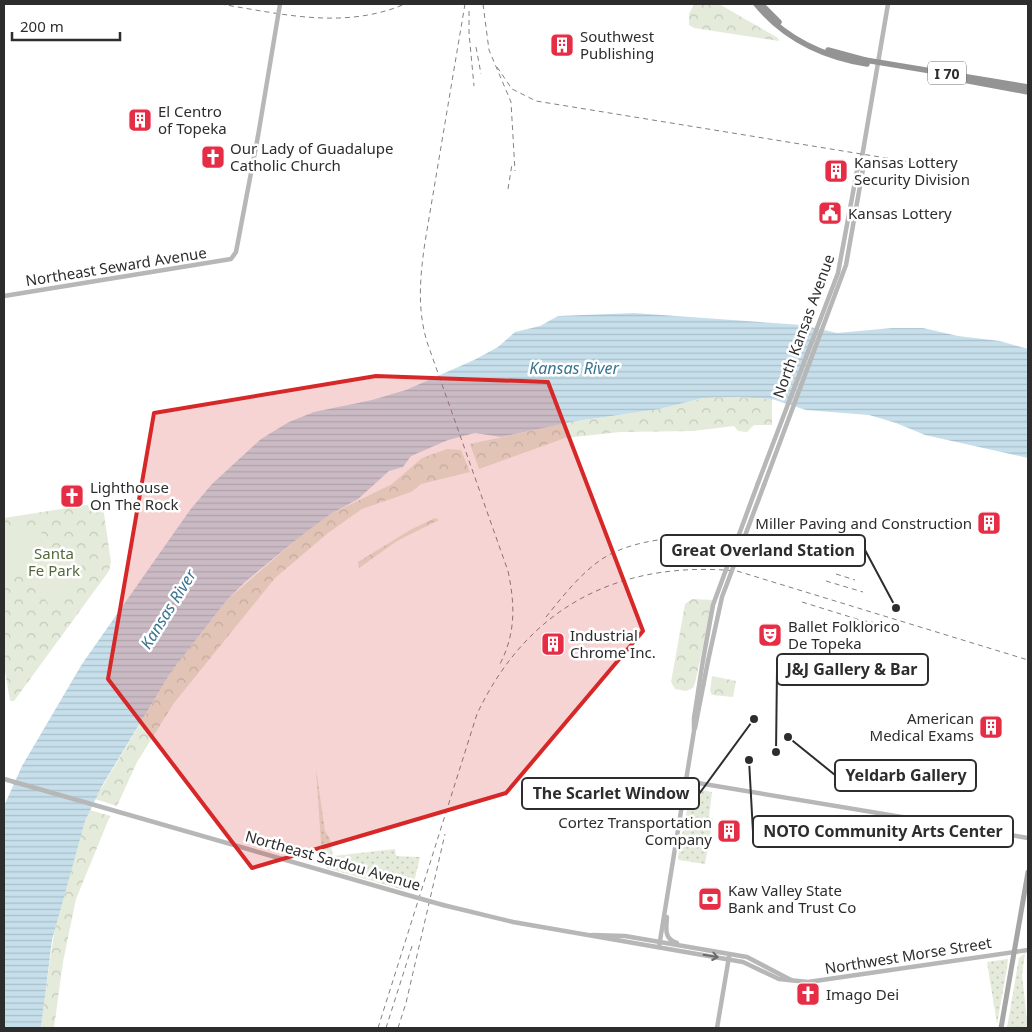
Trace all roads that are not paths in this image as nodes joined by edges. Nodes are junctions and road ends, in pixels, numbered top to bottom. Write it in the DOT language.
graph roads {
  1 [pos="280,4"];
  2 [pos="756,4"];
  3 [pos="761,4"];
  4 [pos="888,4"];
  5 [pos="779,25"];
  6 [pos="1028,87"];
  7 [pos="1028,92"];
  8 [pos="4,296"];
  9 [pos="4,779"];
  10 [pos="686,781"];
  11 [pos="1028,838"];
  12 [pos="1028,872"];
  13 [pos="666,904"];
  14 [pos="659,945"];
  15 [pos="694,947"];
  16 [pos="1028,950"];
  17 [pos="1015,952"];
  18 [pos="730,953"];
  19 [pos="728,959"];
  20 [pos="791,980"];
  21 [pos="717,1028"];
  22 [pos="1002,1028"];
  1 -- 8 [label="main road, Northeast Seward Avenue, bridge"];
  2 -- 5 [label="highway, I 70"];
  3 -- 5 [label="highway, I 70"];
  4 -- 10 [label="main road, North Kansas Avenue, bridge"];
  5 -- 6 [label="highway, I 70, bridge"];
  5 -- 7 [label="highway, I 70, bridge"];
  9 -- 14 [label="main road, Northeast Sardou Avenue, bridge"];
  10 -- 11 [label="main road"];
  10 -- 13 [label="main road, North Kansas Avenue"];
  12 -- 17 [label="main road"];
  13 -- 14 [label="main road"];
  13 -- 15 [label="main road"];
  14 -- 15 [label="main road"];
  14 -- 19 [label="main road, Northwest Morse Street, one-way"];
  15 -- 18 [label="main road, Northwest Morse Street"];
  16 -- 17 [label="main road, Northwest Morse Street"];
  17 -- 20 [label="main road, Northwest Morse Street"];
  17 -- 22 [label="main road"];
  18 -- 19 [label="main road"];
  18 -- 20 [label="main road, Northwest Morse Street"];
  19 -- 20 [label="main road, Northwest Morse Street"];
  19 -- 21 [label="main road"];
}
